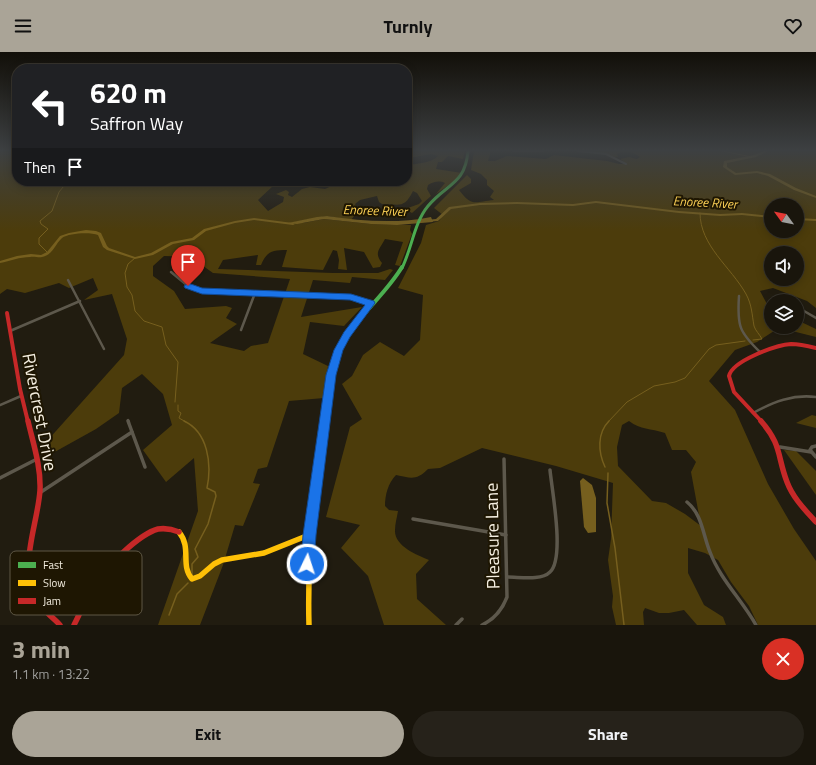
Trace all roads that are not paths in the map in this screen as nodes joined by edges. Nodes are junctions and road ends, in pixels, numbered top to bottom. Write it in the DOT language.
graph roads {
  1 [pos="460,178"];
  2 [pos="171,272"];
  3 [pos="68,280"];
  4 [pos="255,292"];
  5 [pos="739,296"];
  6 [pos="80,301"];
  7 [pos="371,303"];
  8 [pos="804,311"];
  9 [pos="7,313"];
  10 [pos="816,318"];
  11 [pos="241,330"];
  12 [pos="10,331"];
  13 [pos="816,348"];
  14 [pos="104,349"];
  15 [pos="761,353"];
  16 [pos="21,396"];
  17 [pos="816,397"];
  18 [pos="0,405"];
  19 [pos="752,414"];
  20 [pos="128,420"];
  21 [pos="132,432"];
  22 [pos="816,446"];
  23 [pos="780,447"];
  24 [pos="811,452"];
  25 [pos="816,457"];
  26 [pos="38,459"];
  27 [pos="504,459"];
  28 [pos="145,467"];
  29 [pos="550,470"];
  30 [pos="0,478"];
  31 [pos="40,492"];
  32 [pos="687,502"];
  33 [pos="412,519"];
  34 [pos="816,522"];
  35 [pos="309,535"];
  36 [pos="506,535"];
  37 [pos="30,551"];
  38 [pos="125,551"];
  39 [pos="508,577"];
  40 [pos="50,615"];
  41 [pos="79,615"];
  42 [pos="462,619"];
  43 [pos="491,623"];
  44 [pos="60,625"];
  45 [pos="74,625"];
  46 [pos="309,625"];
  47 [pos="456,625"];
  48 [pos="482,625"];
  49 [pos="756,625"];
  1 -- 7 [label="street"];
  2 -- 4 [label="street"];
  3 -- 6 [label="street"];
  4 -- 7 [label="street"];
  4 -- 11 [label="street"];
  5 -- 15 [label="street"];
  6 -- 12 [label="street"];
  6 -- 14 [label="street"];
  7 -- 35 [label="street"];
  8 -- 10 [label="street"];
  9 -- 12 [label="street, Rivercrest Drive"];
  12 -- 16 [label="street, Rivercrest Drive"];
  13 -- 15 [label="street"];
  15 -- 19 [label="street"];
  16 -- 18 [label="street"];
  16 -- 26 [label="street, Rivercrest Drive"];
  17 -- 19 [label="street"];
  19 -- 23 [label="street"];
  20 -- 21 [label="street"];
  21 -- 28 [label="street"];
  21 -- 31 [label="street"];
  22 -- 24 [label="street"];
  23 -- 24 [label="street"];
  23 -- 34 [label="street"];
  24 -- 25 [label="street"];
  26 -- 30 [label="street"];
  26 -- 31 [label="street, Rivercrest Drive"];
  27 -- 36 [label="street, Pleasure Lane"];
  29 -- 39 [label="street"];
  31 -- 37 [label="street, Rivercrest Drive"];
  32 -- 49 [label="street"];
  33 -- 36 [label="street"];
  35 -- 38 [label="street"];
  35 -- 46 [label="street"];
  36 -- 39 [label="street, Pleasure Lane"];
  39 -- 43 [label="street, Pleasure Lane"];
  40 -- 44 [label="street, Rivercrest Drive"];
  41 -- 45 [label="street"];
  42 -- 47 [label="street"];
  43 -- 48 [label="street, Pleasure Lane"];
}
